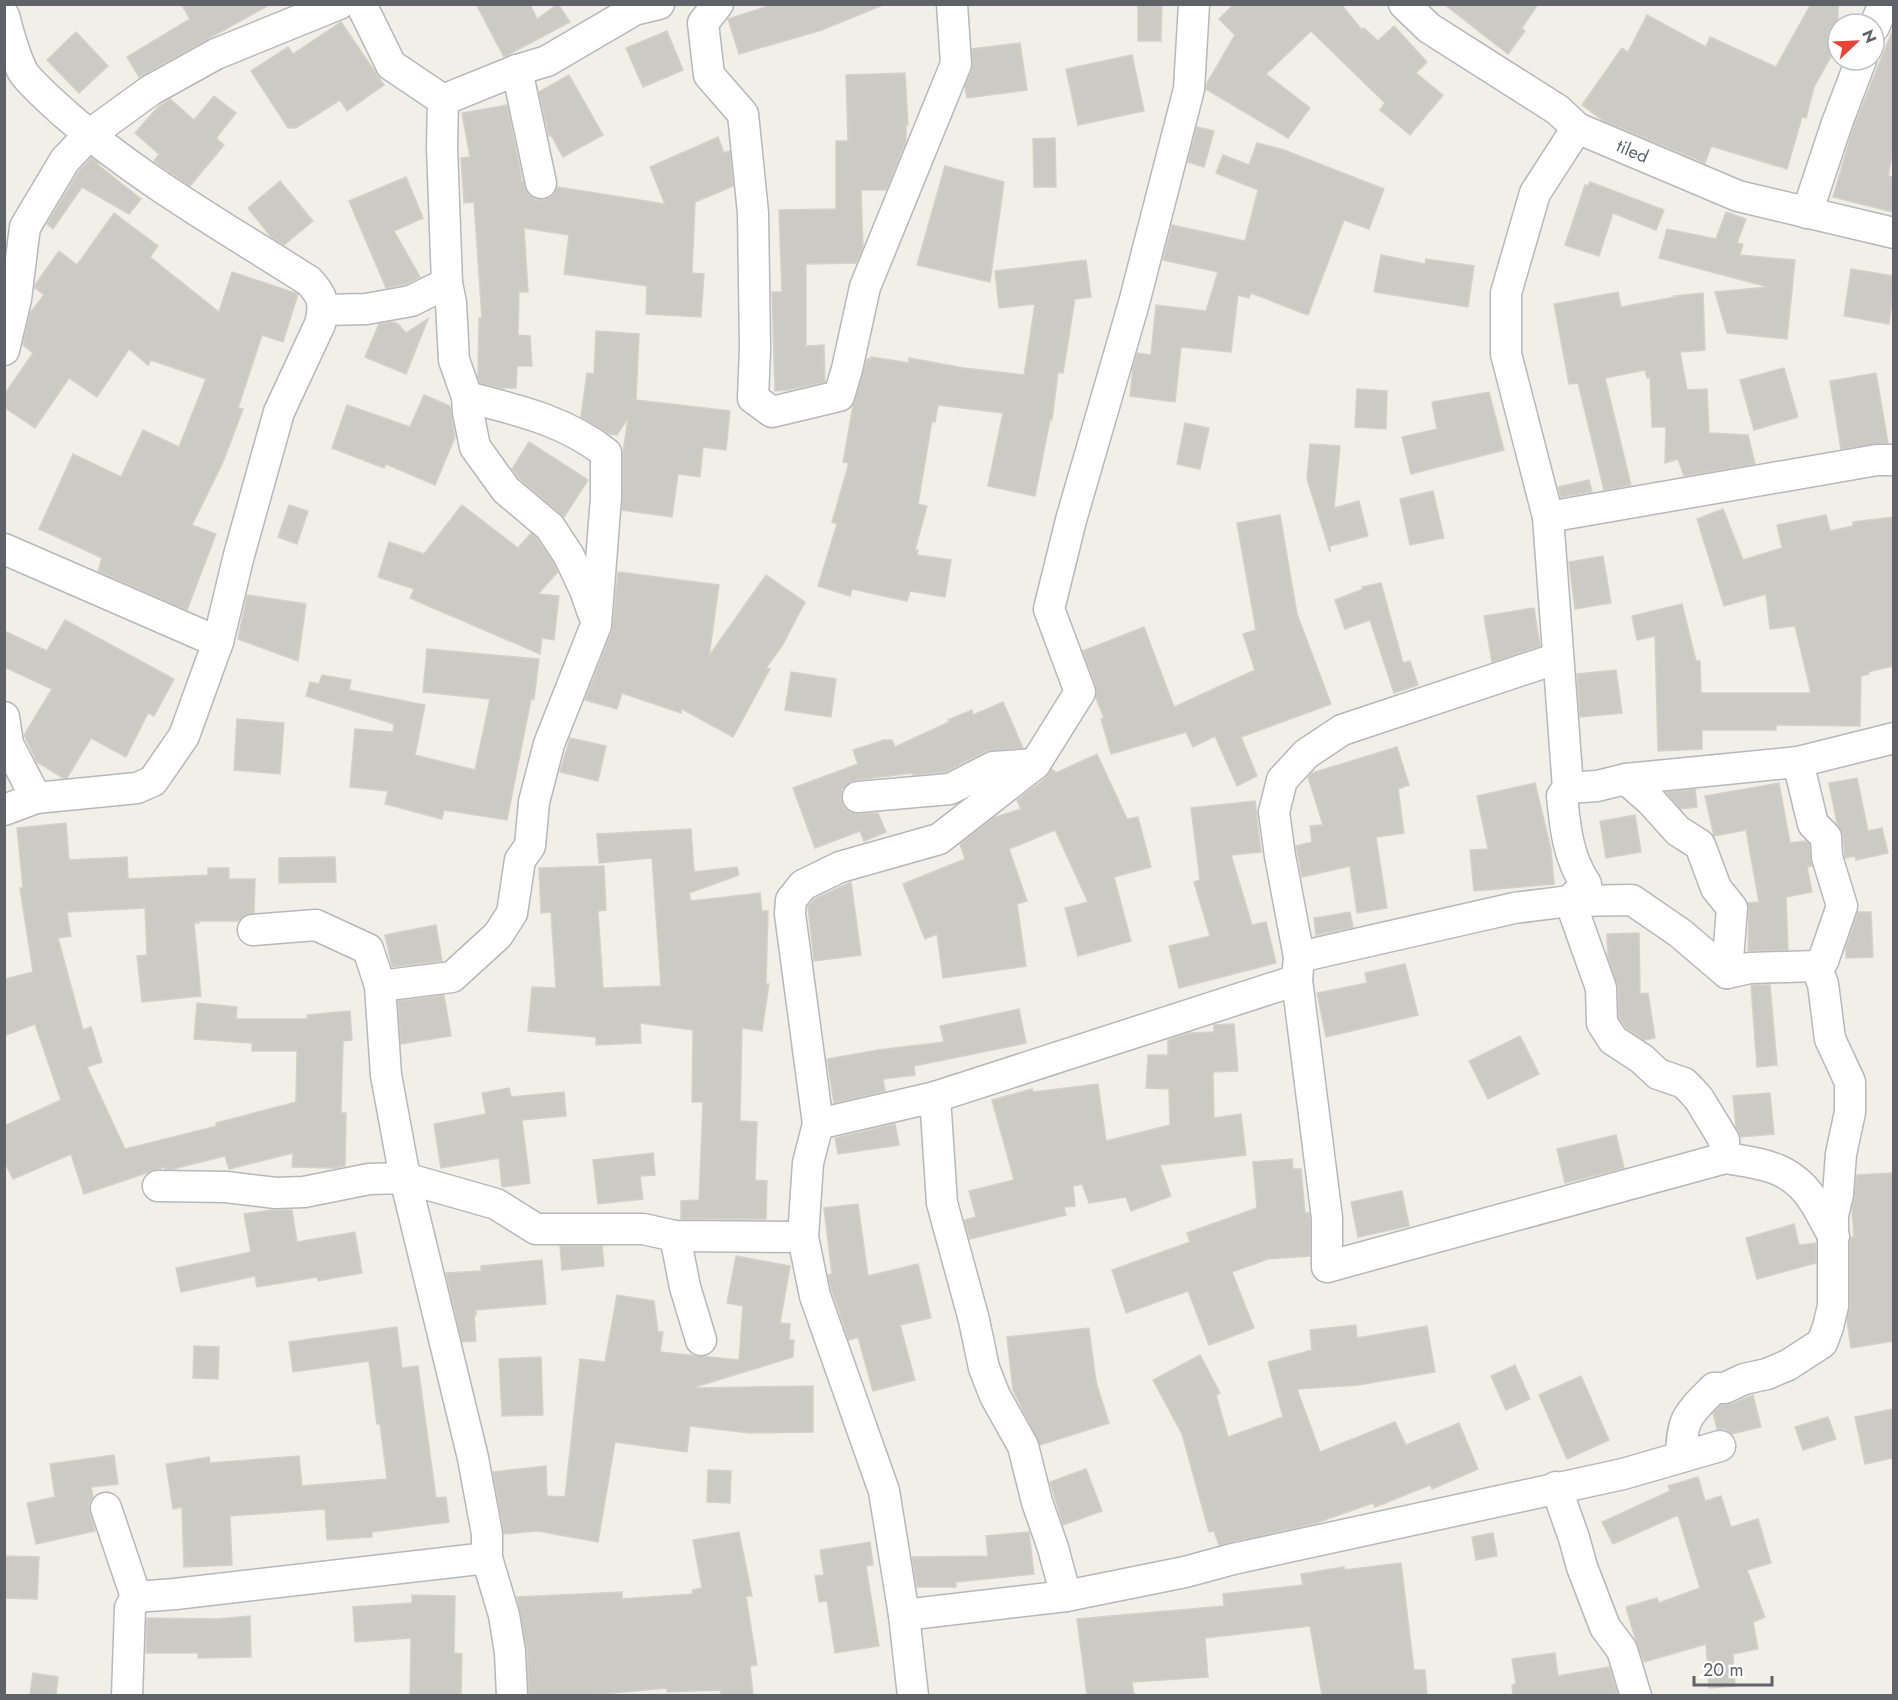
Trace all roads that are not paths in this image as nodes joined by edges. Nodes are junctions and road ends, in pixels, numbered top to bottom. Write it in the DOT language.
graph roads {
  1 [pos="339,4"];
  2 [pos="361,4"];
  3 [pos="659,4"];
  4 [pos="718,4"];
  5 [pos="952,4"];
  6 [pos="1194,4"];
  7 [pos="1404,4"];
  8 [pos="4,16"];
  9 [pos="517,70"];
  10 [pos="1856,72"];
  11 [pos="443,100"];
  12 [pos="1577,128"];
  13 [pos="89,135"];
  14 [pos="541,183"];
  15 [pos="1807,213"];
  16 [pos="1893,233"];
  17 [pos="447,283"];
  18 [pos="10,293"];
  19 [pos="323,310"];
  20 [pos="4,350"];
  21 [pos="467,396"];
  22 [pos="1893,460"];
  23 [pos="1548,517"];
  24 [pos="4,549"];
  25 [pos="596,625"];
  26 [pos="218,642"];
  27 [pos="1558,658"];
  28 [pos="4,717"];
  29 [pos="1893,738"];
  30 [pos="1798,762"];
  31 [pos="1035,764"];
  32 [pos="1626,779"];
  33 [pos="1568,788"];
  34 [pos="858,797"];
  35 [pos="36,798"];
  36 [pos="4,810"];
  37 [pos="1570,901"];
  38 [pos="254,930"];
  39 [pos="1816,966"];
  40 [pos="1298,969"];
  41 [pos="1727,973"];
  42 [pos="380,986"];
  43 [pos="935,1097"];
  44 [pos="818,1124"];
  45 [pos="1725,1158"];
  46 [pos="405,1178"];
  47 [pos="158,1186"];
  48 [pos="675,1236"];
  49 [pos="1834,1236"];
  50 [pos="803,1237"];
  51 [pos="701,1340"];
  52 [pos="1720,1446"];
  53 [pos="1681,1457"];
  54 [pos="1556,1487"];
  55 [pos="106,1508"];
  56 [pos="487,1558"];
  57 [pos="1066,1596"];
  58 [pos="136,1597"];
  59 [pos="904,1615"];
  60 [pos="128,1695"];
  61 [pos="512,1695"];
  62 [pos="913,1695"];
  63 [pos="1636,1695"];
  1 -- 13 [label="street"];
  2 -- 11 [label="street"];
  3 -- 9 [label="street"];
  4 -- 5 [label="street"];
  6 -- 31 [label="street"];
  7 -- 12 [label="street, tiled"];
  8 -- 13 [label="street"];
  9 -- 11 [label="street"];
  9 -- 14 [label="street"];
  10 -- 15 [label="street"];
  11 -- 17 [label="street"];
  12 -- 15 [label="street, tiled"];
  12 -- 23 [label="street"];
  13 -- 18 [label="street"];
  13 -- 19 [label="street"];
  15 -- 16 [label="street, tiled"];
  17 -- 19 [label="street"];
  17 -- 21 [label="street"];
  18 -- 20 [label="street"];
  19 -- 26 [label="street"];
  21 -- 25 [label="street"];
  21 -- 25 [label="street"];
  22 -- 23 [label="street"];
  23 -- 27 [label="street"];
  24 -- 26 [label="street"];
  25 -- 42 [label="street"];
  26 -- 35 [label="street"];
  27 -- 33 [label="street"];
  27 -- 40 [label="street"];
  28 -- 35 [label="street"];
  29 -- 30 [label="street"];
  30 -- 32 [label="street"];
  30 -- 39 [label="street"];
  31 -- 34 [label="street"];
  31 -- 44 [label="street"];
  32 -- 33 [label="street"];
  32 -- 41 [label="street"];
  33 -- 37 [label="street"];
  35 -- 36 [label="street"];
  37 -- 40 [label="street"];
  37 -- 41 [label="street"];
  37 -- 45 [label="street"];
  38 -- 42 [label="street"];
  39 -- 41 [label="street"];
  39 -- 49 [label="street"];
  40 -- 43 [label="street"];
  40 -- 45 [label="street"];
  42 -- 46 [label="street"];
  43 -- 44 [label="street"];
  43 -- 57 [label="street"];
  44 -- 50 [label="street"];
  45 -- 49 [label="street"];
  46 -- 47 [label="street"];
  46 -- 48 [label="street"];
  46 -- 56 [label="street"];
  48 -- 50 [label="street"];
  48 -- 51 [label="street"];
  49 -- 53 [label="street"];
  50 -- 59 [label="street"];
  52 -- 53 [label="street"];
  53 -- 54 [label="street"];
  54 -- 57 [label="street"];
  54 -- 63 [label="street"];
  55 -- 58 [label="street"];
  56 -- 58 [label="street"];
  56 -- 61 [label="street"];
  57 -- 59 [label="street"];
  58 -- 60 [label="street"];
  59 -- 62 [label="street"];
}
